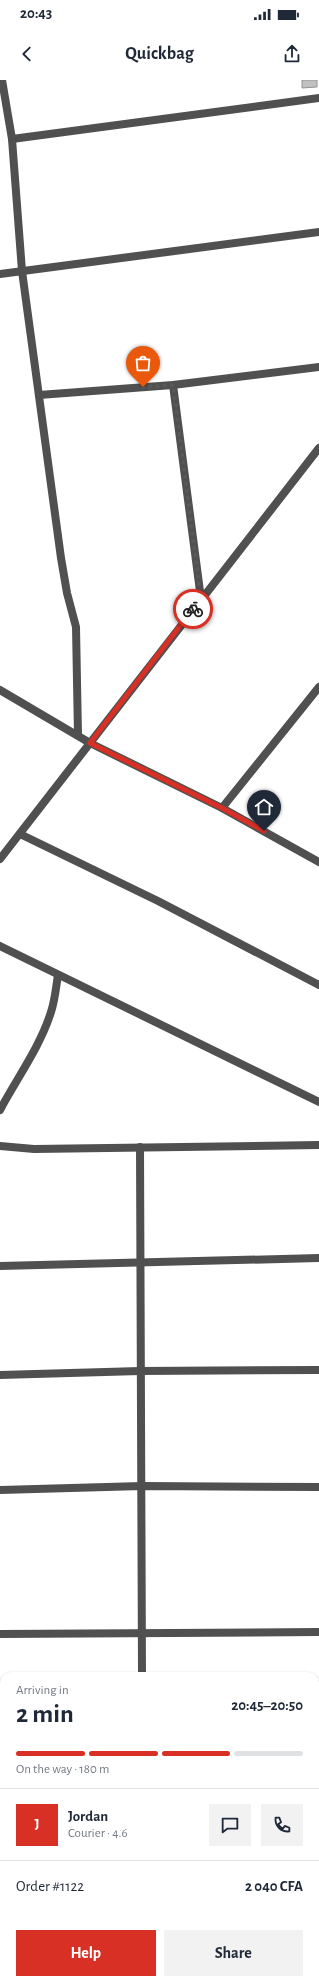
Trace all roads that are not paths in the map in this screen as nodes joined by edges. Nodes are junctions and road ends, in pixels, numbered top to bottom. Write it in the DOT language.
graph roads {
  1 [pos="2,80"];
  2 [pos="319,98"];
  3 [pos="12,139"];
  4 [pos="318,231"];
  5 [pos="22,271"];
  6 [pos="0,274"];
  7 [pos="319,367"];
  8 [pos="173,385"];
  9 [pos="39,395"];
  10 [pos="319,448"];
  11 [pos="201,599"];
  12 [pos="319,687"];
  13 [pos="0,690"];
  14 [pos="78,735"];
  15 [pos="90,743"];
  16 [pos="222,808"];
  17 [pos="20,834"];
  18 [pos="0,859"];
  19 [pos="319,862"];
  20 [pos="0,946"];
  21 [pos="58,975"];
  22 [pos="319,985"];
  23 [pos="319,1102"];
  24 [pos="0,1110"];
  25 [pos="319,1145"];
  26 [pos="0,1146"];
  27 [pos="140,1147"];
  28 [pos="319,1258"];
  29 [pos="140,1263"];
  30 [pos="0,1266"];
  31 [pos="319,1370"];
  32 [pos="140,1371"];
  33 [pos="0,1375"];
  34 [pos="142,1486"];
  35 [pos="319,1487"];
  36 [pos="0,1490"];
  37 [pos="319,1632"];
  38 [pos="141,1633"];
  39 [pos="0,1634"];
  40 [pos="142,1672"];
  1 -- 3 [label="street"];
  2 -- 3 [label="street"];
  3 -- 5 [label="street"];
  4 -- 5 [label="street"];
  5 -- 6 [label="street"];
  5 -- 9 [label="street"];
  7 -- 8 [label="street"];
  8 -- 9 [label="street"];
  8 -- 11 [label="street"];
  9 -- 14 [label="street"];
  10 -- 11 [label="street"];
  11 -- 15 [label="street"];
  12 -- 16 [label="street"];
  13 -- 14 [label="street"];
  14 -- 15 [label="street"];
  15 -- 16 [label="street"];
  15 -- 17 [label="street"];
  16 -- 19 [label="street"];
  17 -- 18 [label="street"];
  17 -- 22 [label="street"];
  20 -- 21 [label="street"];
  21 -- 23 [label="street"];
  21 -- 24 [label="street"];
  25 -- 27 [label="street"];
  26 -- 27 [label="street"];
  27 -- 29 [label="street"];
  28 -- 29 [label="street"];
  29 -- 30 [label="street"];
  29 -- 32 [label="street"];
  31 -- 32 [label="street"];
  32 -- 33 [label="street"];
  32 -- 34 [label="street"];
  34 -- 35 [label="street"];
  34 -- 36 [label="street"];
  34 -- 38 [label="street"];
  37 -- 38 [label="street"];
  38 -- 39 [label="street"];
  38 -- 40 [label="street"];
}
